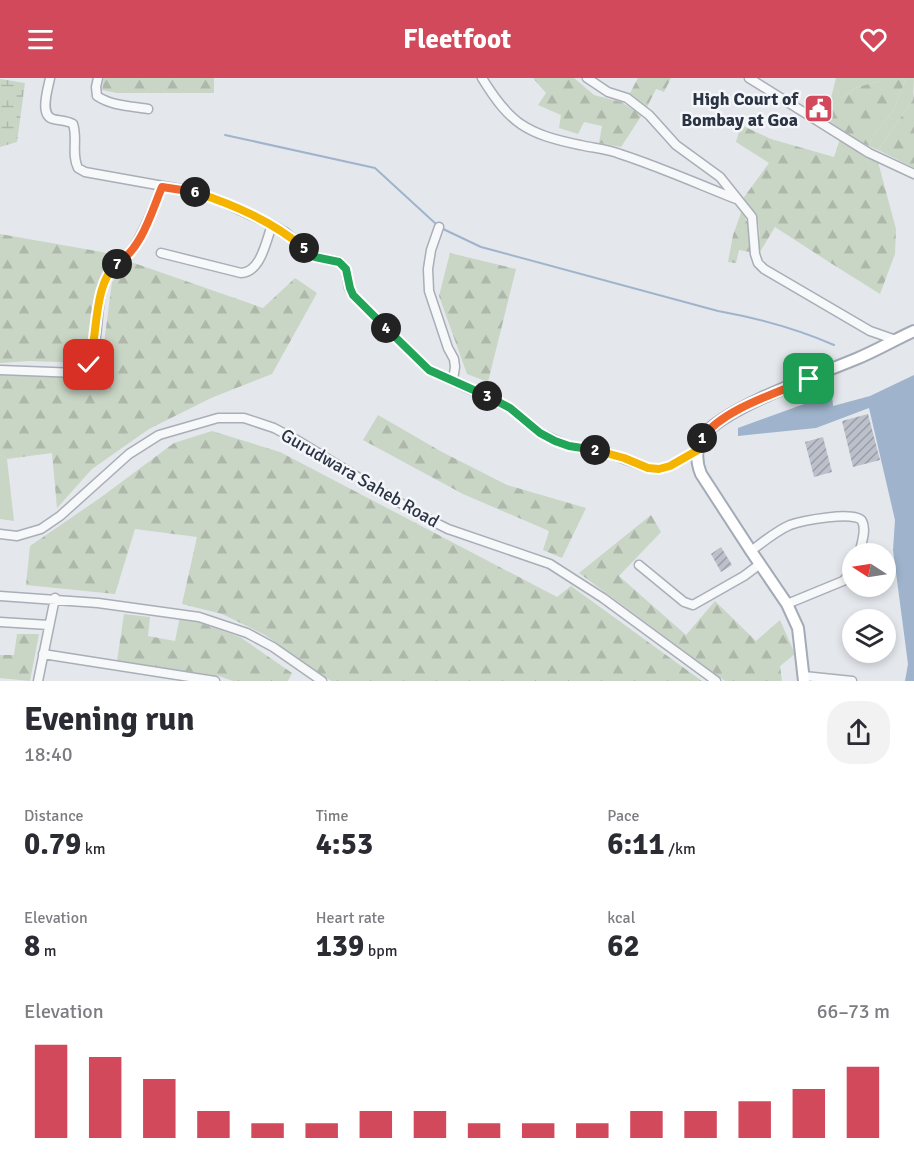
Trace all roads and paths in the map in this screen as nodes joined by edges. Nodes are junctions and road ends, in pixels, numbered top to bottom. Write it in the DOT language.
graph roads {
  1 [pos="50,78"];
  2 [pos="98,78"];
  3 [pos="482,78"];
  4 [pos="587,78"];
  5 [pos="749,78"];
  6 [pos="148,109"];
  7 [pos="914,174"];
  8 [pos="162,187"];
  9 [pos="740,201"];
  10 [pos="272,225"];
  11 [pos="439,226"];
  12 [pos="161,254"];
  13 [pos="914,331"];
  14 [pos="896,339"];
  15 [pos="0,370"];
  16 [pos="453,380"];
  17 [pos="698,450"];
  18 [pos="0,534"];
  19 [pos="861,543"];
  20 [pos="750,551"];
  21 [pos="760,564"];
  22 [pos="639,565"];
  23 [pos="842,581"];
  24 [pos="0,596"];
  25 [pos="55,598"];
  26 [pos="788,604"];
  27 [pos="0,622"];
  28 [pos="49,625"];
  29 [pos="43,654"];
  30 [pos="804,678"];
  31 [pos="38,681"];
  32 [pos="215,681"];
  33 [pos="322,681"];
  34 [pos="716,681"];
  35 [pos="852,681"];
  1 -- 8 [label="street"];
  2 -- 6 [label="street"];
  3 -- 9 [label="street"];
  4 -- 9 [label="street"];
  5 -- 7 [label="street"];
  8 -- 10 [label="street"];
  8 -- 15 [label="street"];
  9 -- 14 [label="street"];
  10 -- 12 [label="street"];
  10 -- 16 [label="street"];
  11 -- 16 [label="street"];
  13 -- 14 [label="main road"];
  14 -- 17 [label="main road"];
  16 -- 17 [label="street"];
  17 -- 20 [label="main road"];
  18 -- 34 [label="street, Gurudwara Saheb Road"];
  19 -- 20 [label="street"];
  20 -- 21 [label="main road"];
  21 -- 22 [label="street"];
  21 -- 26 [label="main road"];
  23 -- 26 [label="street"];
  24 -- 25 [label="street"];
  25 -- 28 [label="street"];
  25 -- 33 [label="street"];
  26 -- 30 [label="main road"];
  27 -- 28 [label="street"];
  28 -- 29 [label="street"];
  29 -- 31 [label="street"];
  29 -- 32 [label="street"];
  30 -- 35 [label="street"];
}
